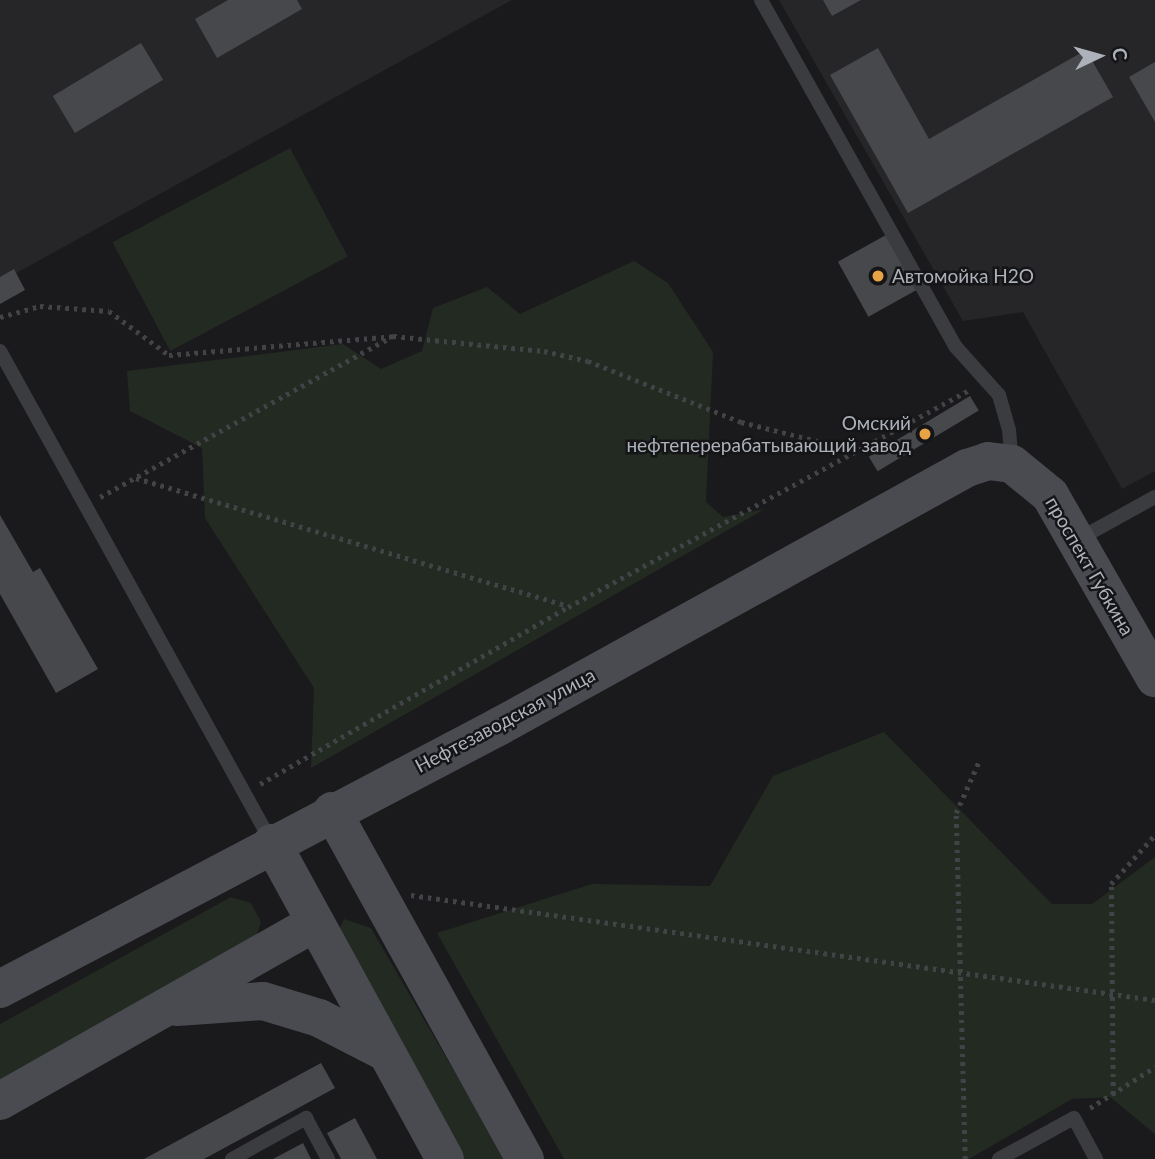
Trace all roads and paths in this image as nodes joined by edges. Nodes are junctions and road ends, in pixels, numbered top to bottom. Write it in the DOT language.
graph roads {
  1 [pos="761,0"];
  2 [pos="0,317"];
  3 [pos="393,336"];
  4 [pos="0,351"];
  5 [pos="999,395"];
  6 [pos="854,450"];
  7 [pos="1012,464"];
  8 [pos="136,478"];
  9 [pos="1155,497"];
  10 [pos="86,505"];
  11 [pos="1077,540"];
  12 [pos="568,607"];
  13 [pos="1155,678"];
  14 [pos="980,759"];
  15 [pos="247,791"];
  16 [pos="332,811"];
  17 [pos="1155,835"];
  18 [pos="272,843"];
  19 [pos="381,899"];
  20 [pos="313,924"];
  21 [pos="963,972"];
  22 [pos="0,989"];
  23 [pos="1112,993"];
  24 [pos="1155,1000"];
  25 [pos="166,1008"];
  26 [pos="385,1052"];
  27 [pos="1155,1067"];
  28 [pos="1113,1094"];
  29 [pos="0,1101"];
  30 [pos="1074,1118"];
  31 [pos="232,1159"];
  32 [pos="328,1159"];
  33 [pos="445,1159"];
  34 [pos="525,1159"];
  35 [pos="965,1159"];
  36 [pos="999,1159"];
  37 [pos="1096,1159"];
  1 -- 5 [label="lane"];
  2 -- 3 [label="path"];
  3 -- 6 [label="path"];
  3 -- 8 [label="path"];
  4 -- 10 [label="lane"];
  5 -- 6 [label="path"];
  5 -- 7 [label="lane"];
  6 -- 12 [label="path"];
  7 -- 11 [label="main road, проспект Губкина"];
  7 -- 16 [label="main road, Нефтезаводская улица"];
  8 -- 10 [label="path"];
  8 -- 12 [label="path"];
  9 -- 11 [label="lane"];
  10 -- 15 [label="lane"];
  11 -- 13 [label="main road, проспект Губкина"];
  12 -- 15 [label="path"];
  14 -- 21 [label="path"];
  15 -- 18 [label="lane"];
  16 -- 18 [label="main road, Нефтезаводская улица"];
  16 -- 19 [label="main road"];
  17 -- 23 [label="path"];
  18 -- 20 [label="main road"];
  18 -- 22 [label="main road, Нефтезаводская улица"];
  19 -- 21 [label="path"];
  19 -- 34 [label="main road"];
  20 -- 25 [label="main road"];
  20 -- 26 [label="main road"];
  21 -- 23 [label="path"];
  21 -- 35 [label="path"];
  23 -- 24 [label="path"];
  23 -- 28 [label="path"];
  25 -- 26 [label="main road"];
  25 -- 29 [label="main road"];
  26 -- 33 [label="main road"];
  27 -- 28 [label="path"];
  28 -- 30 [label="path"];
  30 -- 36 [label="lane"];
  30 -- 37 [label="lane"];
  31 -- 32 [label="lane"];
}
